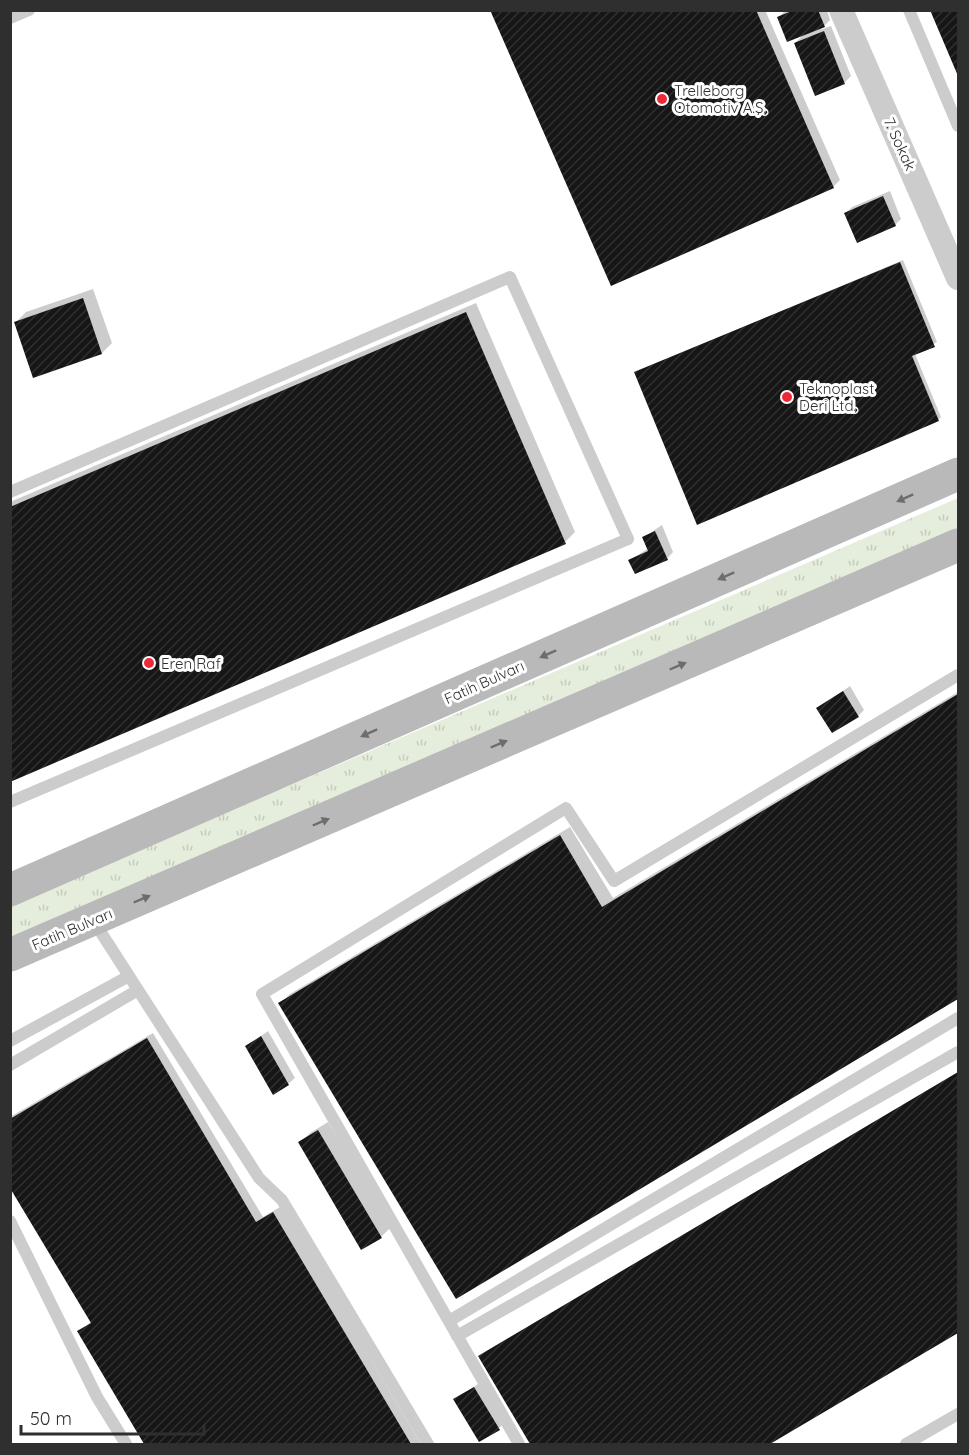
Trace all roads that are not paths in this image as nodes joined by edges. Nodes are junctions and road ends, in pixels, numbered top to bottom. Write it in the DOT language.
graph roads {
  1 [pos="29,10"];
  2 [pos="841,10"];
  3 [pos="909,10"];
  4 [pos="10,18"];
  5 [pos="958,126"];
  6 [pos="958,278"];
  7 [pos="958,474"];
  8 [pos="10,492"];
  9 [pos="958,545"];
  10 [pos="958,675"];
  11 [pos="10,802"];
  12 [pos="10,890"];
  13 [pos="93,920"];
  14 [pos="10,955"];
  15 [pos="129,976"];
  16 [pos="138,990"];
  17 [pos="958,1018"];
  18 [pos="10,1041"];
  19 [pos="958,1052"];
  20 [pos="10,1065"];
  21 [pos="10,1221"];
  22 [pos="448,1321"];
  23 [pos="457,1335"];
  24 [pos="958,1414"];
  25 [pos="126,1444"];
  26 [pos="428,1444"];
  27 [pos="519,1444"];
  28 [pos="906,1444"];
  1 -- 4 [label="lane"];
  2 -- 6 [label="street, 7. Sokak"];
  3 -- 5 [label="lane"];
  7 -- 12 [label="main road, Fatih Bulvarı, one-way"];
  8 -- 11 [label="lane"];
  13 -- 9 [label="main road, Fatih Bulvarı, one-way"];
  10 -- 22 [label="lane"];
  13 -- 14 [label="main road, Fatih Bulvarı"];
  13 -- 15 [label="lane"];
  15 -- 16 [label="lane"];
  15 -- 18 [label="lane"];
  16 -- 20 [label="lane"];
  16 -- 26 [label="lane"];
  17 -- 22 [label="lane"];
  19 -- 23 [label="lane"];
  21 -- 25 [label="lane"];
  22 -- 23 [label="lane"];
  23 -- 27 [label="lane"];
  24 -- 28 [label="lane"];
}
